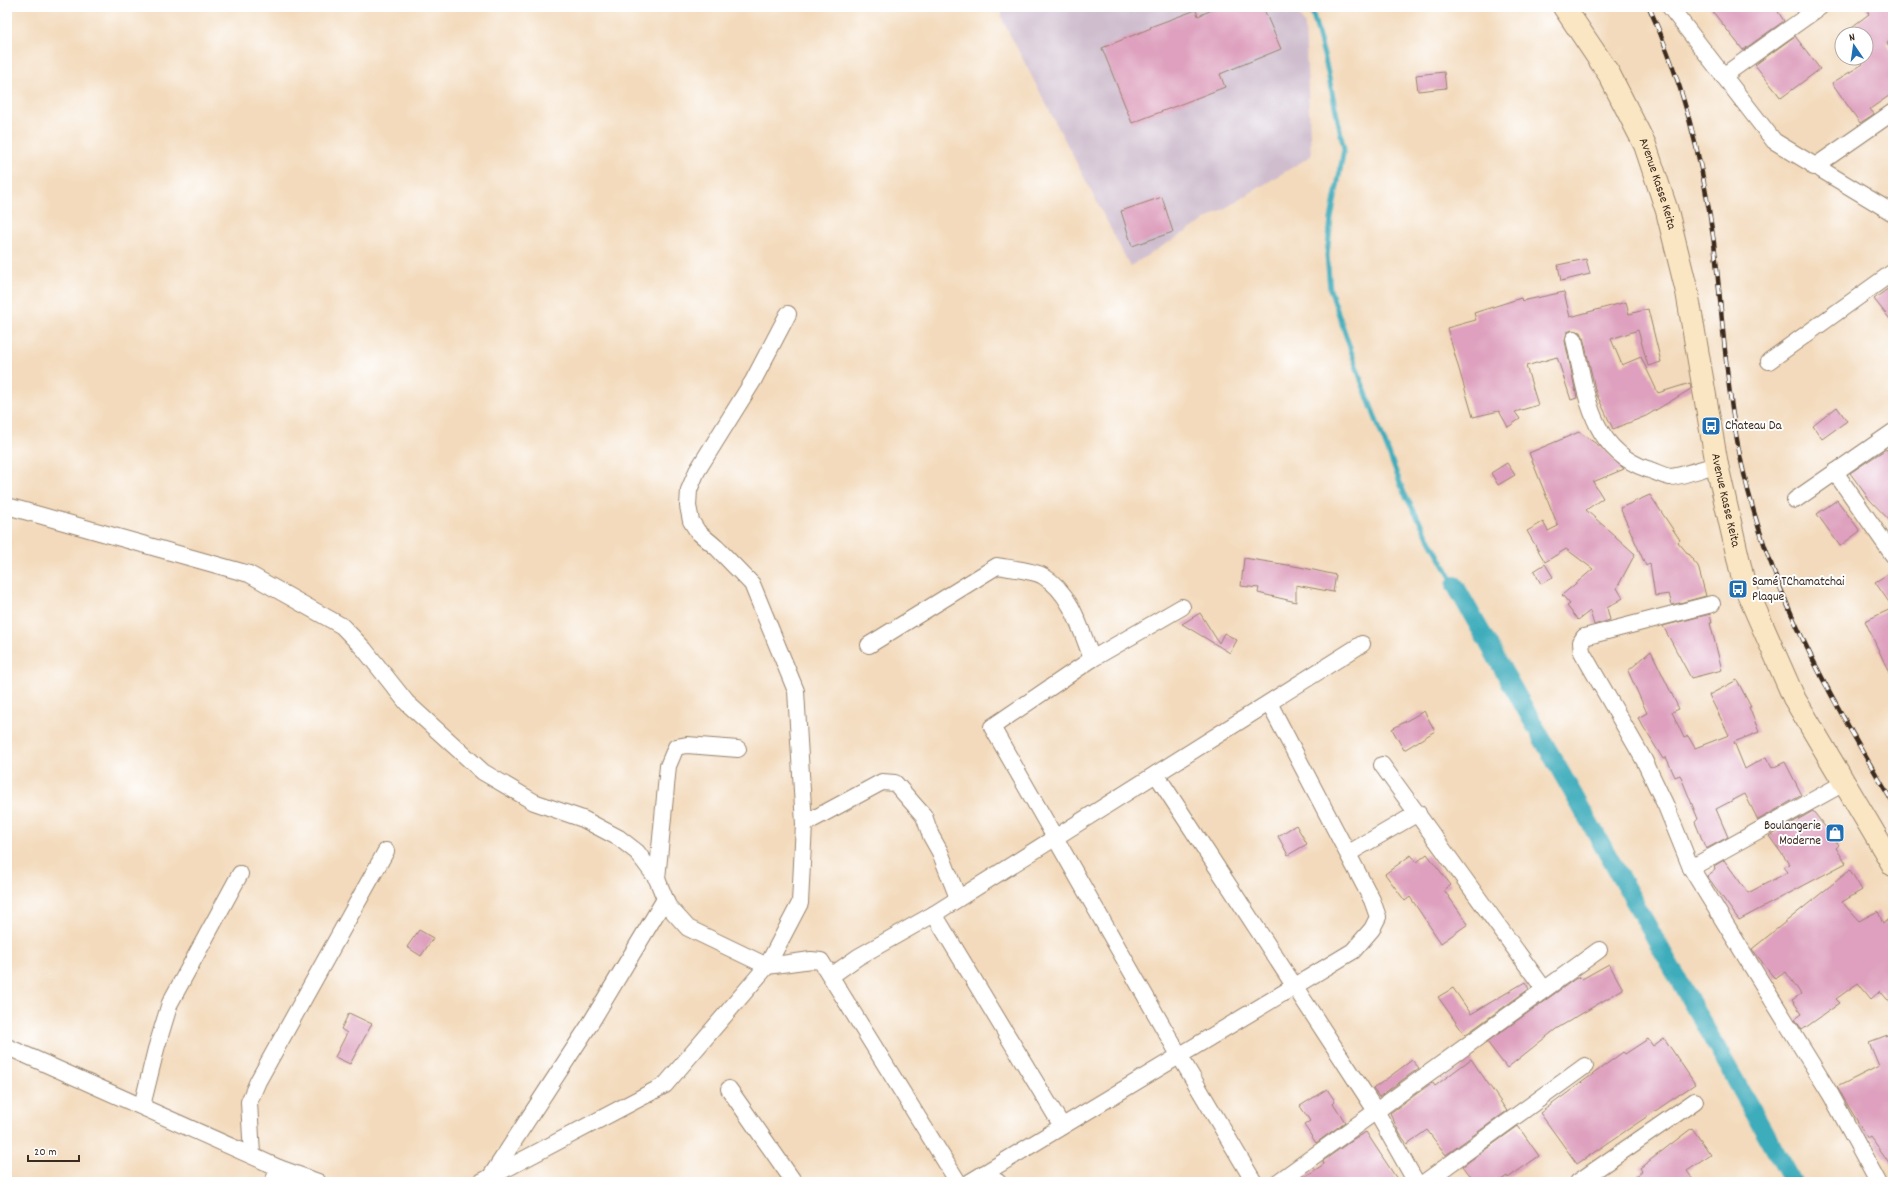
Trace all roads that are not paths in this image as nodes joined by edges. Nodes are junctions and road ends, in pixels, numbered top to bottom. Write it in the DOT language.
graph roads {
  1 [pos="1564,7"];
  2 [pos="1670,7"];
  3 [pos="1820,7"];
  4 [pos="1723,76"];
  5 [pos="1893,112"];
  6 [pos="1814,167"];
  7 [pos="1893,213"];
  8 [pos="1893,272"];
  9 [pos="788,314"];
  10 [pos="1574,339"];
  11 [pos="1769,361"];
  12 [pos="1893,432"];
  13 [pos="1717,464"];
  14 [pos="1835,472"];
  15 [pos="1795,500"];
  16 [pos="7,506"];
  17 [pos="1893,555"];
  18 [pos="1712,604"];
  19 [pos="1182,607"];
  20 [pos="1362,644"];
  21 [pos="870,645"];
  22 [pos="1092,659"];
  23 [pos="1269,703"];
  24 [pos="738,749"];
  25 [pos="1382,765"];
  26 [pos="1156,774"];
  27 [pos="1844,783"];
  28 [pos="1418,813"];
  29 [pos="804,824"];
  30 [pos="1055,837"];
  31 [pos="386,851"];
  32 [pos="1349,853"];
  33 [pos="1893,865"];
  34 [pos="1691,868"];
  35 [pos="240,874"];
  36 [pos="657,879"];
  37 [pos="958,898"];
  38 [pos="666,899"];
  39 [pos="934,914"];
  40 [pos="1599,950"];
  41 [pos="767,966"];
  42 [pos="831,976"];
  43 [pos="1295,986"];
  44 [pos="1544,989"];
  45 [pos="10,1048"];
  46 [pos="1179,1055"];
  47 [pos="1585,1066"];
  48 [pos="729,1089"];
  49 [pos="1695,1101"];
  50 [pos="142,1106"];
  51 [pos="1376,1111"];
  52 [pos="1062,1126"];
  53 [pos="252,1155"];
  54 [pos="276,1175"];
  55 [pos="976,1178"];
  56 [pos="486,1180"];
  57 [pos="318,1182"];
  58 [pos="794,1182"];
  59 [pos="958,1182"];
  60 [pos="998,1182"];
  61 [pos="1254,1182"];
  62 [pos="1278,1182"];
  63 [pos="1416,1182"];
  64 [pos="1424,1182"];
  65 [pos="1578,1182"];
  66 [pos="1878,1182"];
  1 -- 13 [label="main road, Avenue Kasse Keita"];
  2 -- 4 [label="street"];
  3 -- 4 [label="street"];
  4 -- 6 [label="street"];
  5 -- 6 [label="street"];
  6 -- 7 [label="street"];
  8 -- 11 [label="street"];
  9 -- 29 [label="street"];
  10 -- 13 [label="street"];
  12 -- 14 [label="street"];
  13 -- 27 [label="main road, Avenue Kasse Keita"];
  14 -- 15 [label="street"];
  14 -- 17 [label="street"];
  16 -- 36 [label="street"];
  18 -- 34 [label="street"];
  19 -- 22 [label="street"];
  20 -- 23 [label="street"];
  21 -- 22 [label="street"];
  22 -- 30 [label="street"];
  23 -- 26 [label="street"];
  23 -- 32 [label="street"];
  24 -- 36 [label="street"];
  25 -- 28 [label="street"];
  26 -- 30 [label="street"];
  26 -- 43 [label="street"];
  27 -- 33 [label="main road, Avenue Kasse Keita"];
  27 -- 34 [label="street"];
  28 -- 32 [label="street"];
  28 -- 44 [label="street"];
  29 -- 37 [label="street"];
  29 -- 41 [label="street"];
  30 -- 37 [label="street"];
  30 -- 46 [label="street"];
  31 -- 53 [label="street"];
  32 -- 43 [label="street"];
  34 -- 66 [label="street"];
  35 -- 50 [label="street"];
  36 -- 38 [label="street"];
  37 -- 39 [label="street"];
  38 -- 41 [label="street"];
  38 -- 56 [label="street"];
  39 -- 42 [label="street"];
  39 -- 52 [label="street"];
  40 -- 44 [label="street"];
  41 -- 42 [label="street"];
  41 -- 56 [label="street"];
  42 -- 59 [label="street"];
  43 -- 46 [label="street"];
  43 -- 51 [label="street"];
  44 -- 51 [label="street"];
  45 -- 50 [label="street"];
  46 -- 52 [label="street"];
  46 -- 61 [label="street"];
  47 -- 64 [label="street"];
  48 -- 58 [label="street"];
  49 -- 65 [label="street"];
  50 -- 53 [label="street"];
  51 -- 62 [label="street"];
  51 -- 63 [label="street"];
  52 -- 55 [label="street"];
  53 -- 54 [label="street"];
  54 -- 57 [label="street"];
  55 -- 60 [label="street"];
}
